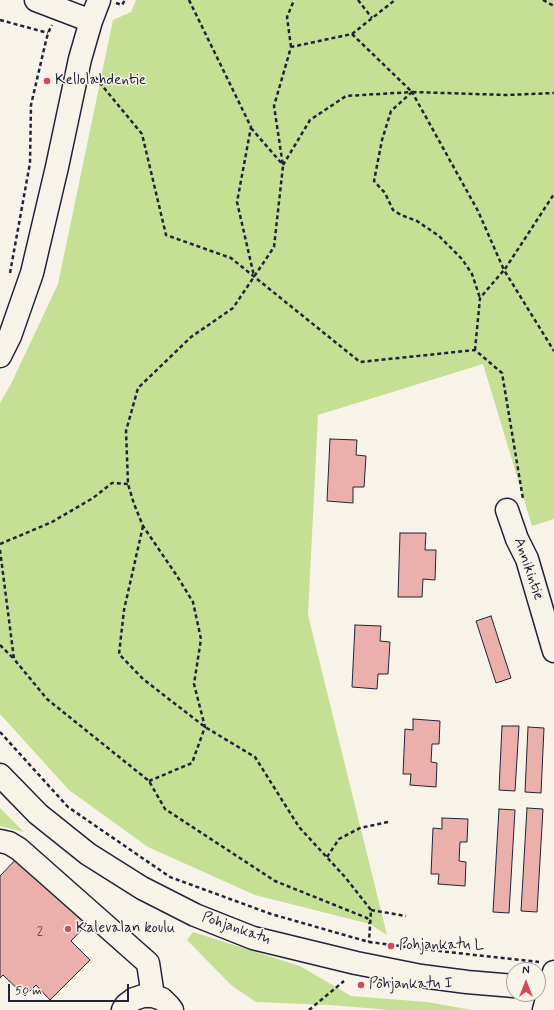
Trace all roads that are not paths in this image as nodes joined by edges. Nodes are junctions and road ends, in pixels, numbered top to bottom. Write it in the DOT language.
graph roads {
  1 [pos="36,0"];
  2 [pos="99,0"];
  3 [pos="91,22"];
  4 [pos="0,356"];
  5 [pos="515,506"];
  6 [pos="554,651"];
  7 [pos="0,774"];
  8 [pos="0,841"];
  9 [pos="547,979"];
  10 [pos="506,985"];
  11 [pos="153,996"];
  12 [pos="123,1010"];
  13 [pos="172,1010"];
  14 [pos="544,1010"];
  1 -- 3 [label="street"];
  2 -- 3 [label="street"];
  3 -- 4 [label="street"];
  5 -- 6 [label="street, Annikintie"];
  7 -- 10 [label="street, Pohjankatu"];
  8 -- 11 [label="street"];
  9 -- 14 [label="street"];
  11 -- 12 [label="street"];
  11 -- 13 [label="street"];
}
